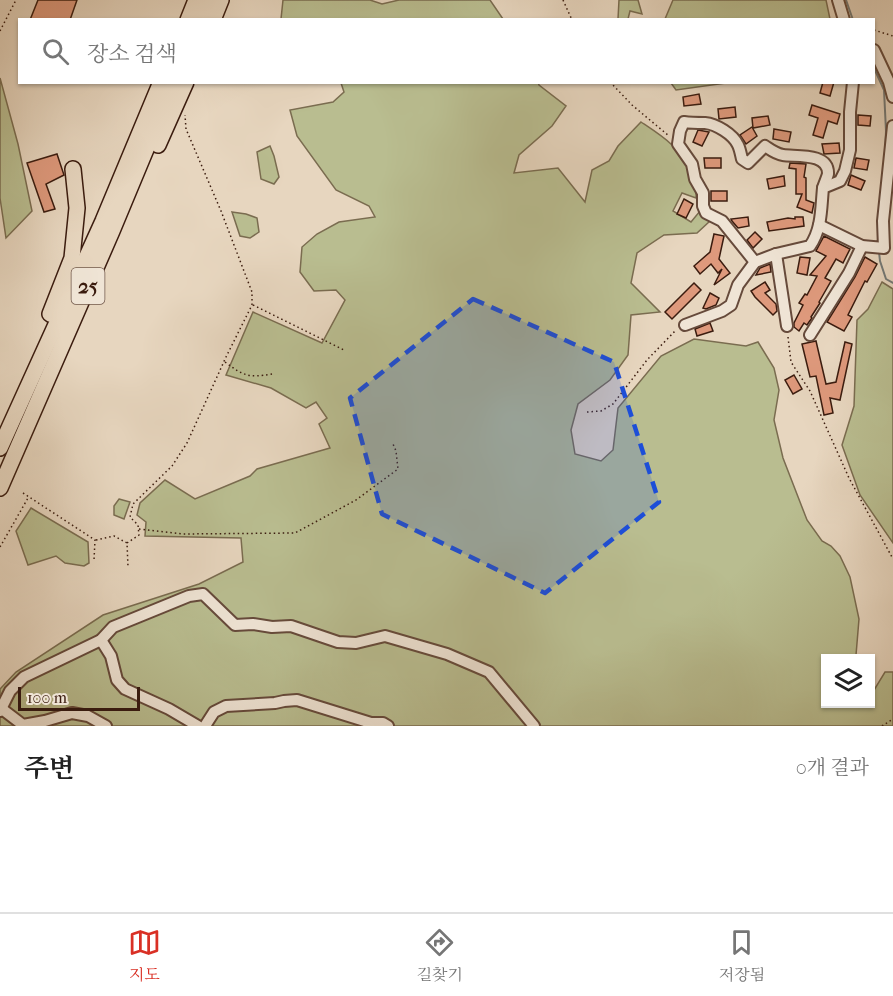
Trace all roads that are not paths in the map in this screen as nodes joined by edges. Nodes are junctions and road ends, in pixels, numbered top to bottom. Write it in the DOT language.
graph roads {
  1 [pos="196,0"];
  2 [pos="210,0"];
  3 [pos="221,0"];
  4 [pos="838,0"];
  5 [pos="189,18"];
  6 [pos="202,18"];
  7 [pos="214,18"];
  8 [pos="843,18"];
  9 [pos="875,54"];
  10 [pos="160,84"];
  11 [pos="173,84"];
  12 [pos="185,84"];
  13 [pos="853,84"];
  14 [pos="893,98"];
  15 [pos="893,126"];
  16 [pos="73,169"];
  17 [pos="823,188"];
  18 [pos="819,225"];
  19 [pos="112,231"];
  20 [pos="864,246"];
  21 [pos="776,254"];
  22 [pos="755,262"];
  23 [pos="685,325"];
  24 [pos="787,326"];
  25 [pos="810,335"];
  26 [pos="33,373"];
  27 [pos="0,448"];
  28 [pos="0,488"];
  29 [pos="101,640"];
  30 [pos="1,710"];
  31 [pos="106,726"];
  32 [pos="198,726"];
  33 [pos="205,726"];
  34 [pos="388,726"];
  35 [pos="534,726"];
  1 -- 5 [label="highway"];
  2 -- 6 [label="highway"];
  3 -- 7 [label="highway"];
  4 -- 8 [label="street"];
  9 -- 14 [label="street"];
  10 -- 26 [label="highway, 25"];
  11 -- 19 [label="highway, 25"];
  12 -- 19 [label="highway"];
  13 -- 17 [label="street"];
  15 -- 20 [label="street"];
  16 -- 26 [label="highway"];
  17 -- 18 [label="street"];
  17 -- 22 [label="street"];
  18 -- 20 [label="street"];
  18 -- 21 [label="street"];
  19 -- 28 [label="highway, 25"];
  20 -- 25 [label="street"];
  21 -- 22 [label="street"];
  21 -- 24 [label="street"];
  22 -- 23 [label="street"];
  26 -- 27 [label="highway, 25"];
  29 -- 30 [label="street"];
  29 -- 32 [label="street"];
  29 -- 35 [label="street"];
  30 -- 31 [label="street"];
  33 -- 34 [label="street"];
}
